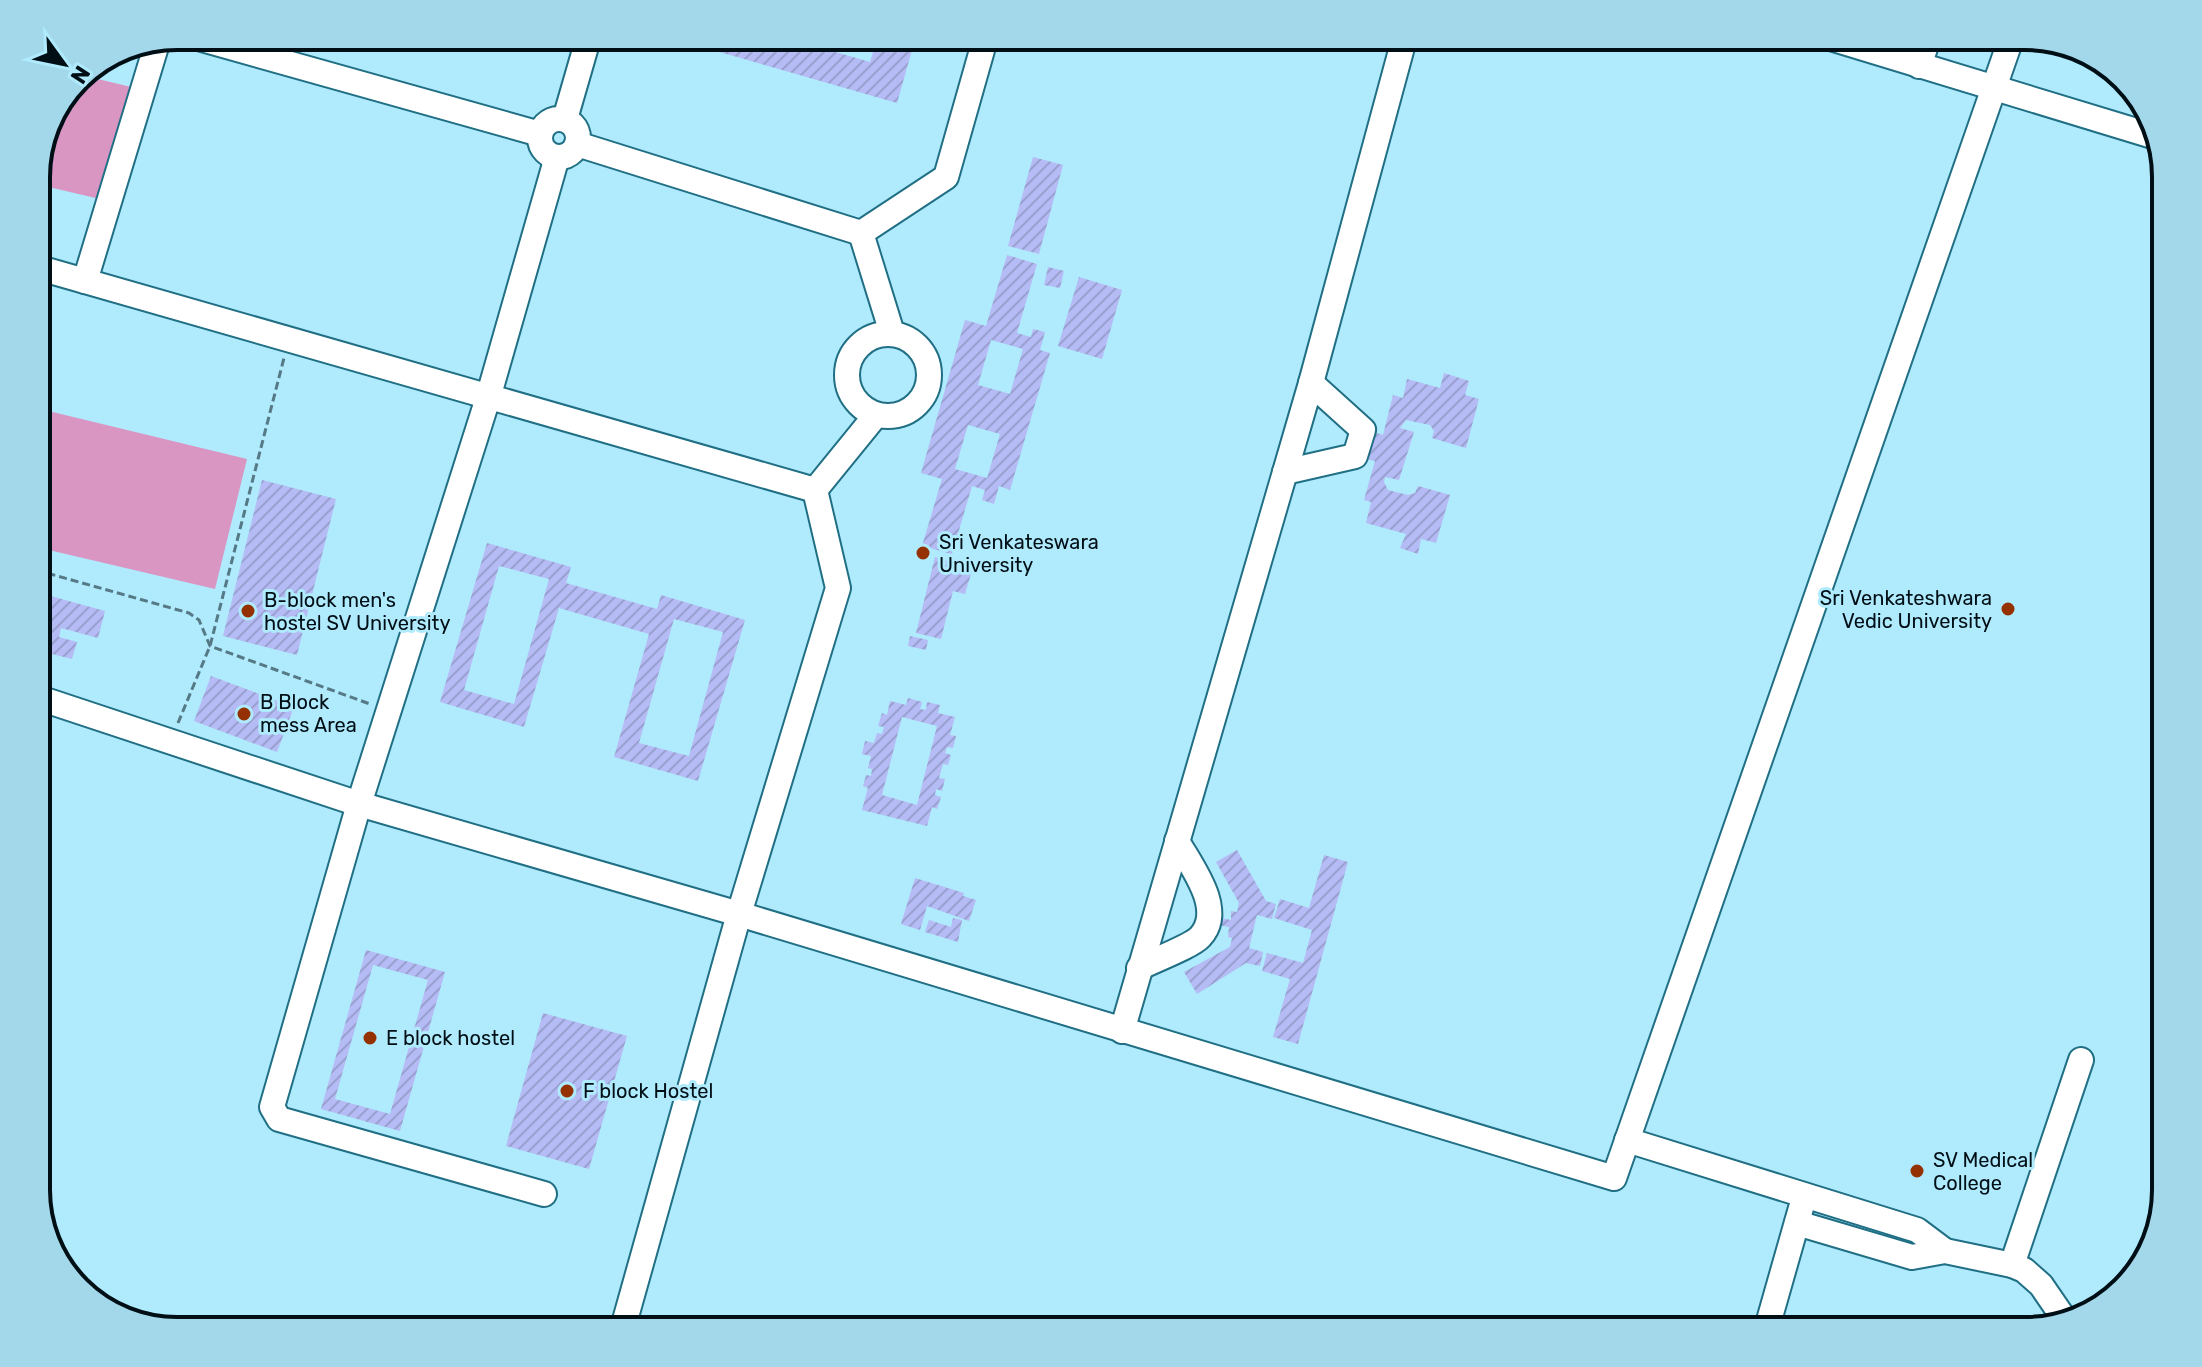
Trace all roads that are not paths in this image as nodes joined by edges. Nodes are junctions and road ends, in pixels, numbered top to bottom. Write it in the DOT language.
graph roads {
  1 [pos="241,50"];
  2 [pos="585,50"];
  3 [pos="982,50"];
  4 [pos="1401,50"];
  5 [pos="1868,50"];
  6 [pos="1924,50"];
  7 [pos="2007,50"];
  8 [pos="154,52"];
  9 [pos="1919,66"];
  10 [pos="1994,87"];
  11 [pos="565,119"];
  12 [pos="2144,133"];
  13 [pos="540,134"];
  14 [pos="567,151"];
  15 [pos="861,233"];
  16 [pos="50,271"];
  17 [pos="85,281"];
  18 [pos="892,333"];
  19 [pos="1311,383"];
  20 [pos="488,398"];
  21 [pos="876,415"];
  22 [pos="1285,472"];
  23 [pos="815,490"];
  24 [pos="50,702"];
  25 [pos="359,804"];
  26 [pos="1177,841"];
  27 [pos="739,914"];
  28 [pos="1139,968"];
  29 [pos="1122,1031"];
  30 [pos="2081,1060"];
  31 [pos="1627,1140"];
  32 [pos="544,1194"];
  33 [pos="1805,1194"];
  34 [pos="1797,1223"];
  35 [pos="1945,1251"];
  36 [pos="2012,1265"];
  37 [pos="2060,1312"];
  38 [pos="626,1317"];
  39 [pos="1770,1317"];
  1 -- 13 [label="street"];
  2 -- 11 [label="street"];
  3 -- 15 [label="street"];
  4 -- 19 [label="street"];
  5 -- 9 [label="street"];
  6 -- 9 [label="street"];
  7 -- 10 [label="street"];
  8 -- 17 [label="street"];
  9 -- 10 [label="street"];
  10 -- 12 [label="street"];
  10 -- 31 [label="street"];
  11 -- 13 [label="street"];
  11 -- 14 [label="street"];
  13 -- 14 [label="street"];
  14 -- 15 [label="street"];
  14 -- 20 [label="street"];
  15 -- 18 [label="street"];
  16 -- 17 [label="street"];
  17 -- 20 [label="street"];
  18 -- 21 [label="street"];
  18 -- 21 [label="street"];
  19 -- 22 [label="street"];
  19 -- 22 [label="street"];
  20 -- 23 [label="street"];
  20 -- 25 [label="street"];
  21 -- 23 [label="street"];
  22 -- 26 [label="street"];
  23 -- 27 [label="street"];
  24 -- 25 [label="street"];
  25 -- 27 [label="street"];
  25 -- 32 [label="street"];
  26 -- 28 [label="street"];
  26 -- 28 [label="street"];
  27 -- 29 [label="street"];
  27 -- 38 [label="street"];
  28 -- 29 [label="street"];
  29 -- 31 [label="street"];
  30 -- 36 [label="street"];
  31 -- 33 [label="street"];
  33 -- 34 [label="street"];
  33 -- 35 [label="street"];
  34 -- 35 [label="street"];
  34 -- 39 [label="street"];
  35 -- 36 [label="street"];
  36 -- 37 [label="street"];
}
